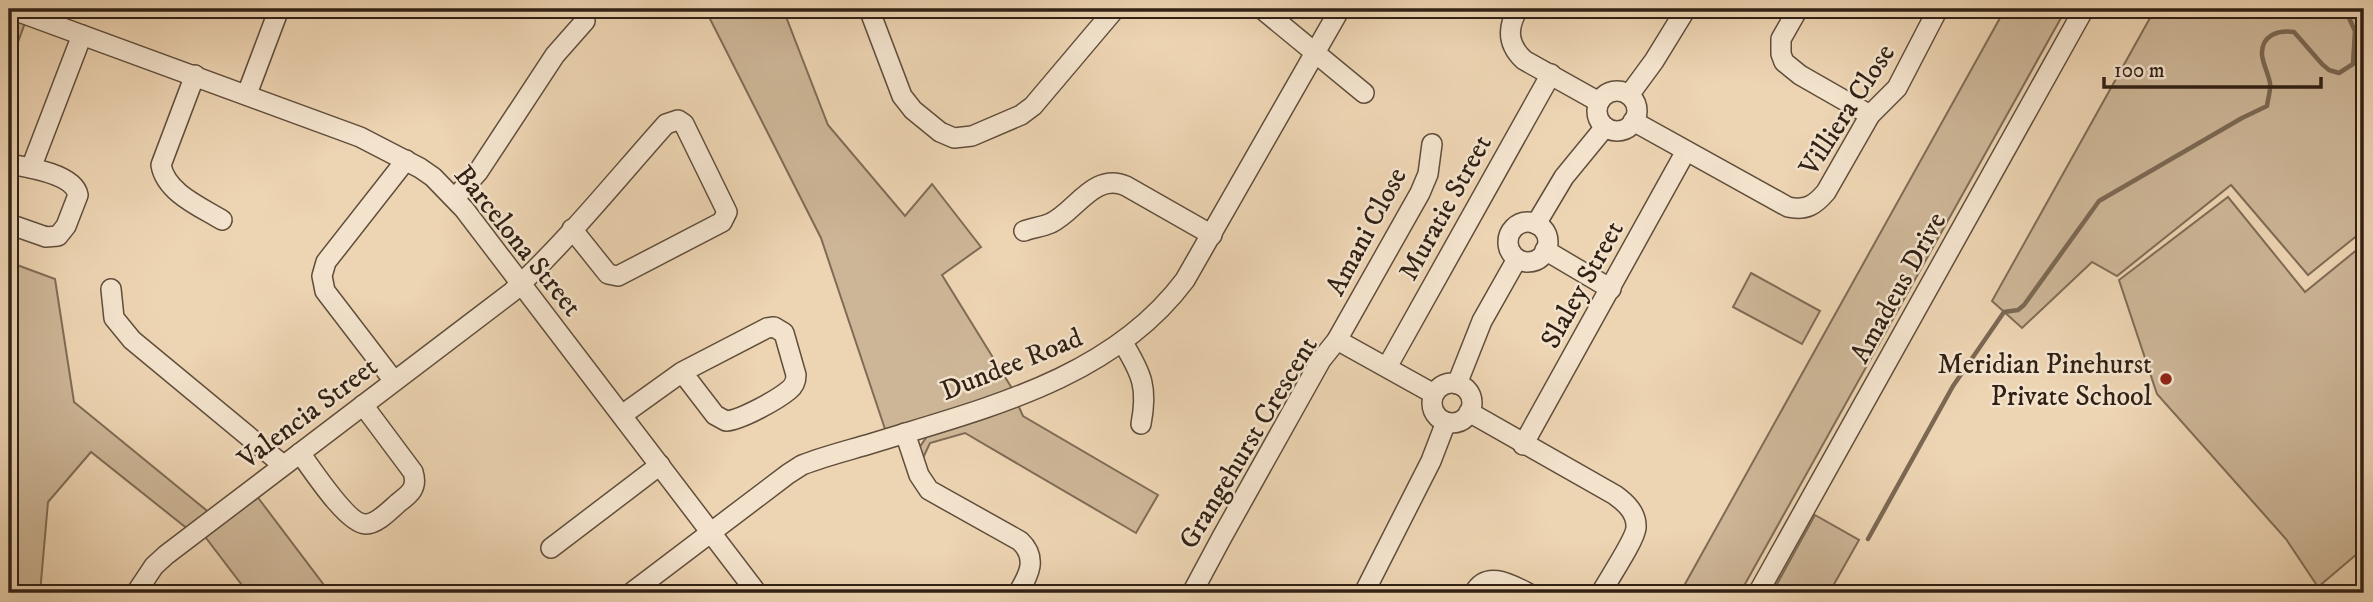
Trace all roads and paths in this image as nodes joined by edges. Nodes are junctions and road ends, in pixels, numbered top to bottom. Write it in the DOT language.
graph roads {
  1 [pos="11,9"];
  2 [pos="279,9"];
  3 [pos="582,9"];
  4 [pos="869,9"];
  5 [pos="1115,9"];
  6 [pos="1262,9"];
  7 [pos="1340,9"];
  8 [pos="1518,9"];
  9 [pos="1686,9"];
  10 [pos="1798,9"];
  11 [pos="1938,9"];
  12 [pos="2084,9"];
  13 [pos="82,35"];
  14 [pos="1315,53"];
  15 [pos="1551,74"];
  16 [pos="195,75"];
  17 [pos="1364,93"];
  18 [pos="247,94"];
  19 [pos="1629,95"];
  20 [pos="1599,102"];
  21 [pos="1870,115"];
  22 [pos="1633,121"];
  23 [pos="1605,127"];
  24 [pos="1432,144"];
  25 [pos="1686,151"];
  26 [pos="406,160"];
  27 [pos="9,164"];
  28 [pos="31,168"];
  29 [pos="455,198"];
  30 [pos="222,220"];
  31 [pos="1536,223"];
  32 [pos="9,224"];
  33 [pos="572,229"];
  34 [pos="1024,231"];
  35 [pos="1212,235"];
  36 [pos="1545,250"];
  37 [pos="1517,258"];
  38 [pos="521,283"];
  39 [pos="111,289"];
  40 [pos="1611,289"];
  41 [pos="1337,340"];
  42 [pos="1123,343"];
  43 [pos="1387,367"];
  44 [pos="682,372"];
  45 [pos="394,382"];
  46 [pos="1457,384"];
  47 [pos="1434,394"];
  48 [pos="363,405"];
  49 [pos="1469,412"];
  50 [pos="622,415"];
  51 [pos="1446,422"];
  52 [pos="1141,424"];
  53 [pos="905,433"];
  54 [pos="1523,445"];
  55 [pos="300,453"];
  56 [pos="284,465"];
  57 [pos="660,465"];
  58 [pos="711,533"];
  59 [pos="551,548"];
  60 [pos="136,593"];
  61 [pos="631,593"];
  62 [pos="757,593"];
  63 [pos="1018,593"];
  64 [pos="1192,593"];
  65 [pos="1364,593"];
  66 [pos="1474,593"];
  67 [pos="1528,593"];
  68 [pos="1601,593"];
  69 [pos="1758,593"];
  1 -- 13 [label="street, Barcelona Street"];
  2 -- 18 [label="street"];
  3 -- 29 [label="street"];
  4 -- 5 [label="street"];
  6 -- 14 [label="street"];
  7 -- 14 [label="street, Dundee Road"];
  8 -- 15 [label="street"];
  9 -- 19 [label="street"];
  10 -- 21 [label="street"];
  11 -- 21 [label="street, Villiera Close"];
  12 -- 69 [label="street, Amadeus Drive"];
  13 -- 16 [label="street, Barcelona Street"];
  13 -- 28 [label="street"];
  14 -- 17 [label="street"];
  14 -- 35 [label="street, Dundee Road"];
  15 -- 20 [label="street"];
  15 -- 43 [label="street, Muratie Street"];
  16 -- 18 [label="street, Barcelona Street"];
  16 -- 30 [label="street"];
  18 -- 26 [label="street, Barcelona Street"];
  19 -- 20 [label="street"];
  19 -- 22 [label="street"];
  20 -- 23 [label="street"];
  21 -- 25 [label="street, Villiera Close"];
  22 -- 23 [label="street"];
  22 -- 25 [label="street, Villiera Close"];
  23 -- 31 [label="street"];
  24 -- 41 [label="street, Amani Close"];
  25 -- 40 [label="street, Slaley Street"];
  26 -- 29 [label="street, Barcelona Street"];
  26 -- 45 [label="street"];
  27 -- 28 [label="street"];
  28 -- 32 [label="street"];
  29 -- 38 [label="street, Barcelona Street"];
  31 -- 36 [label="street"];
  31 -- 37 [label="street"];
  33 -- 33 [label="street, Valencia Street"];
  33 -- 38 [label="street, Valencia Street"];
  34 -- 35 [label="street"];
  35 -- 42 [label="street, Dundee Road"];
  36 -- 37 [label="street"];
  36 -- 40 [label="street"];
  37 -- 46 [label="street"];
  38 -- 45 [label="street, Valencia Street"];
  38 -- 50 [label="street, Barcelona Street"];
  39 -- 56 [label="street"];
  40 -- 54 [label="street, Slaley Street"];
  41 -- 43 [label="street, Grangehurst Crescent"];
  41 -- 64 [label="street, Grangehurst Crescent"];
  42 -- 52 [label="street"];
  42 -- 53 [label="street, Dundee Road"];
  43 -- 47 [label="street, Grangehurst Crescent"];
  44 -- 44 [label="street"];
  44 -- 50 [label="street"];
  45 -- 48 [label="street, Valencia Street"];
  46 -- 47 [label="street"];
  46 -- 49 [label="street"];
  47 -- 51 [label="street"];
  48 -- 55 [label="street, Valencia Street"];
  48 -- 55 [label="street"];
  49 -- 51 [label="street"];
  49 -- 54 [label="street"];
  50 -- 57 [label="street, Barcelona Street"];
  51 -- 65 [label="street"];
  53 -- 58 [label="street, Dundee Road"];
  53 -- 63 [label="street"];
  54 -- 68 [label="street"];
  55 -- 56 [label="street, Valencia Street"];
  56 -- 60 [label="street, Valencia Street"];
  57 -- 58 [label="street, Barcelona Street"];
  57 -- 59 [label="street"];
  58 -- 61 [label="street, Dundee Road"];
  58 -- 62 [label="street, Barcelona Street"];
  66 -- 67 [label="street"];
}
